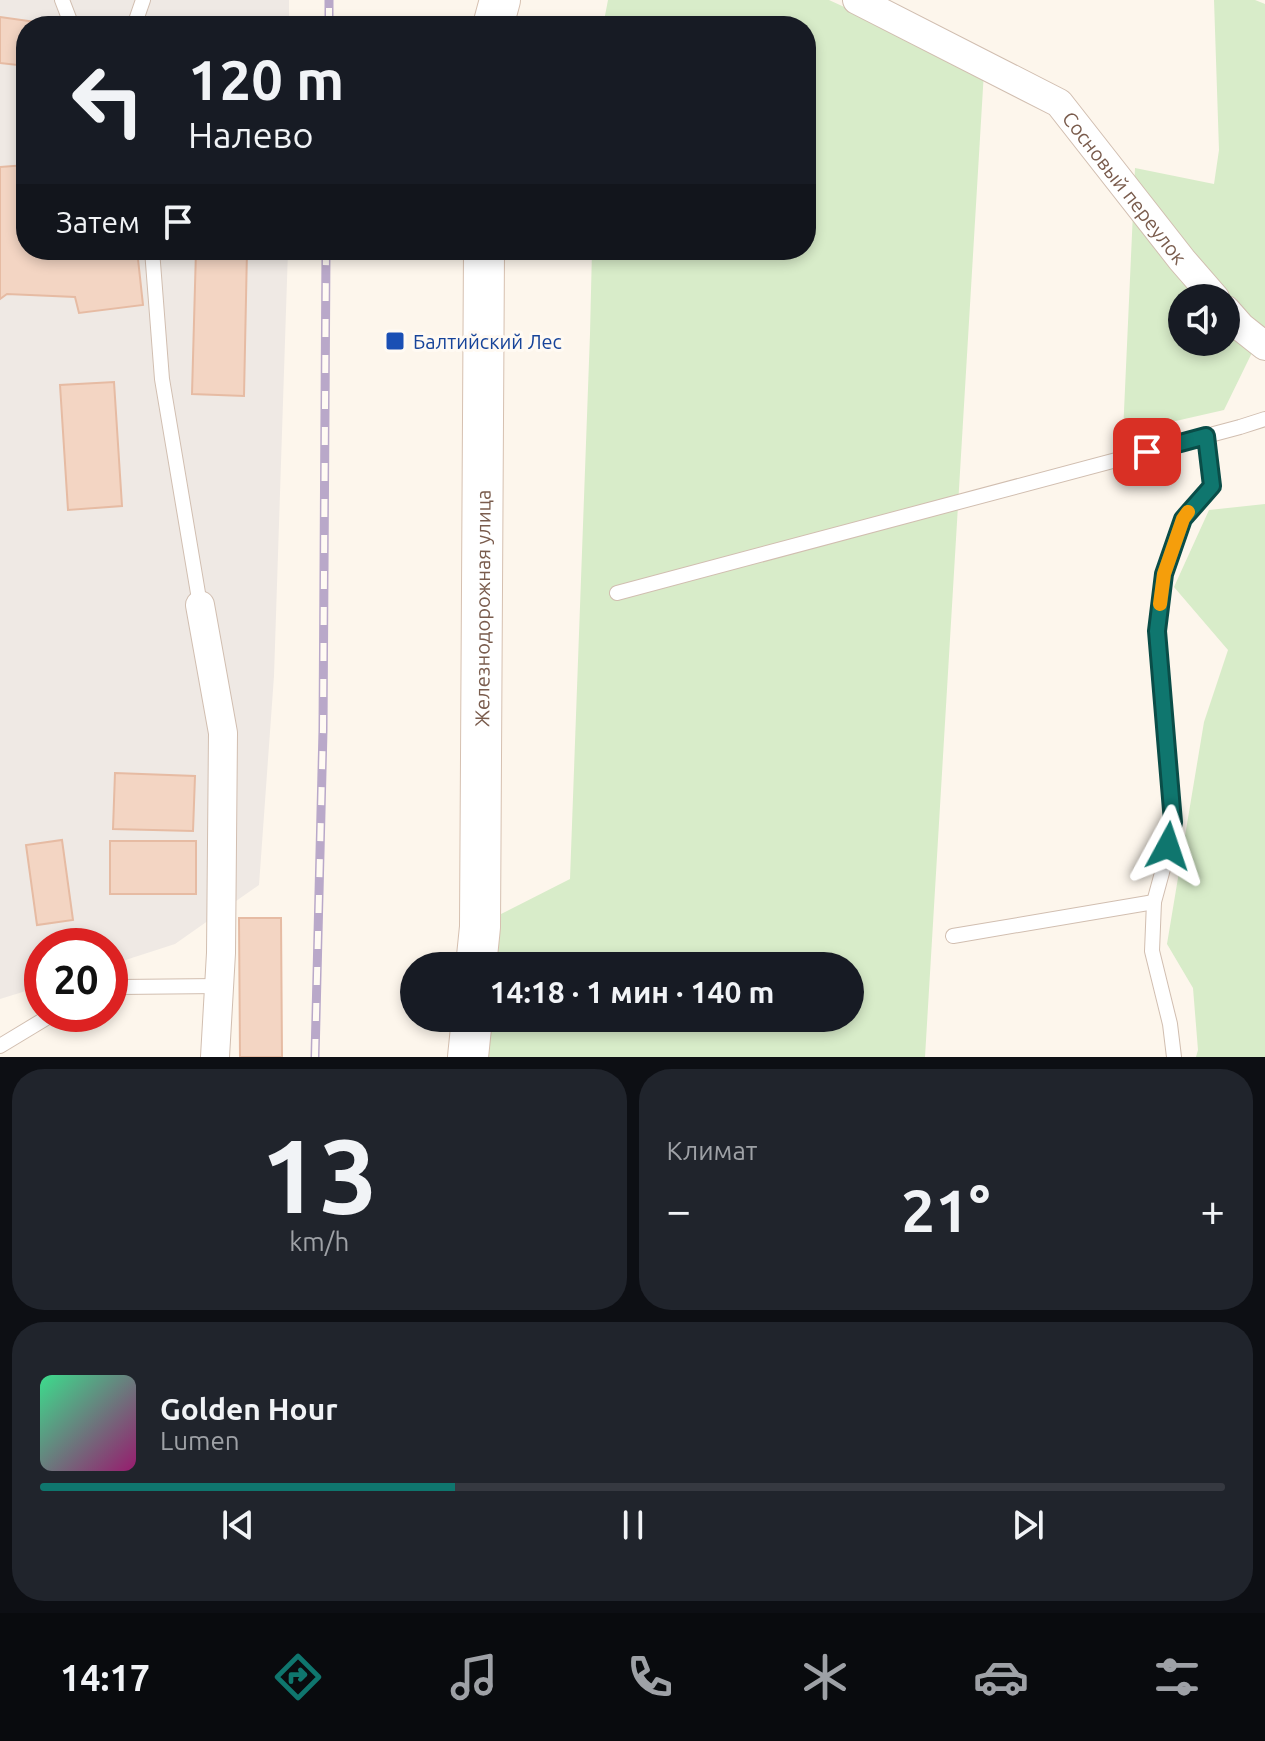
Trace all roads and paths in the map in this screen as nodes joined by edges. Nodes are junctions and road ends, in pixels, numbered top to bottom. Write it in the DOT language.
graph roads {
  1 [pos="857,0"];
  2 [pos="153,260"];
  3 [pos="484,260"];
  4 [pos="1203,284"];
  5 [pos="1240,326"];
  6 [pos="1265,346"];
  7 [pos="1265,419"];
  8 [pos="1206,436"];
  9 [pos="617,593"];
  10 [pos="200,605"];
  11 [pos="1154,902"];
  12 [pos="953,936"];
  13 [pos="477,952"];
  14 [pos="219,986"];
  15 [pos="128,987"];
  16 [pos="24,1032"];
  17 [pos="471,1032"];
  18 [pos="0,1046"];
  19 [pos="215,1057"];
  20 [pos="468,1057"];
  21 [pos="1174,1057"];
  1 -- 4 [label="street, Сосновый переулок"];
  2 -- 10 [label="lane"];
  3 -- 13 [label="street, Железнодорожная улица"];
  5 -- 6 [label="street"];
  7 -- 8 [label="lane"];
  8 -- 9 [label="lane"];
  8 -- 11 [label="lane"];
  10 -- 14 [label="street"];
  11 -- 12 [label="lane"];
  11 -- 21 [label="lane"];
  14 -- 15 [label="lane"];
  14 -- 19 [label="street"];
  16 -- 18 [label="lane"];
  17 -- 20 [label="street"];
}
